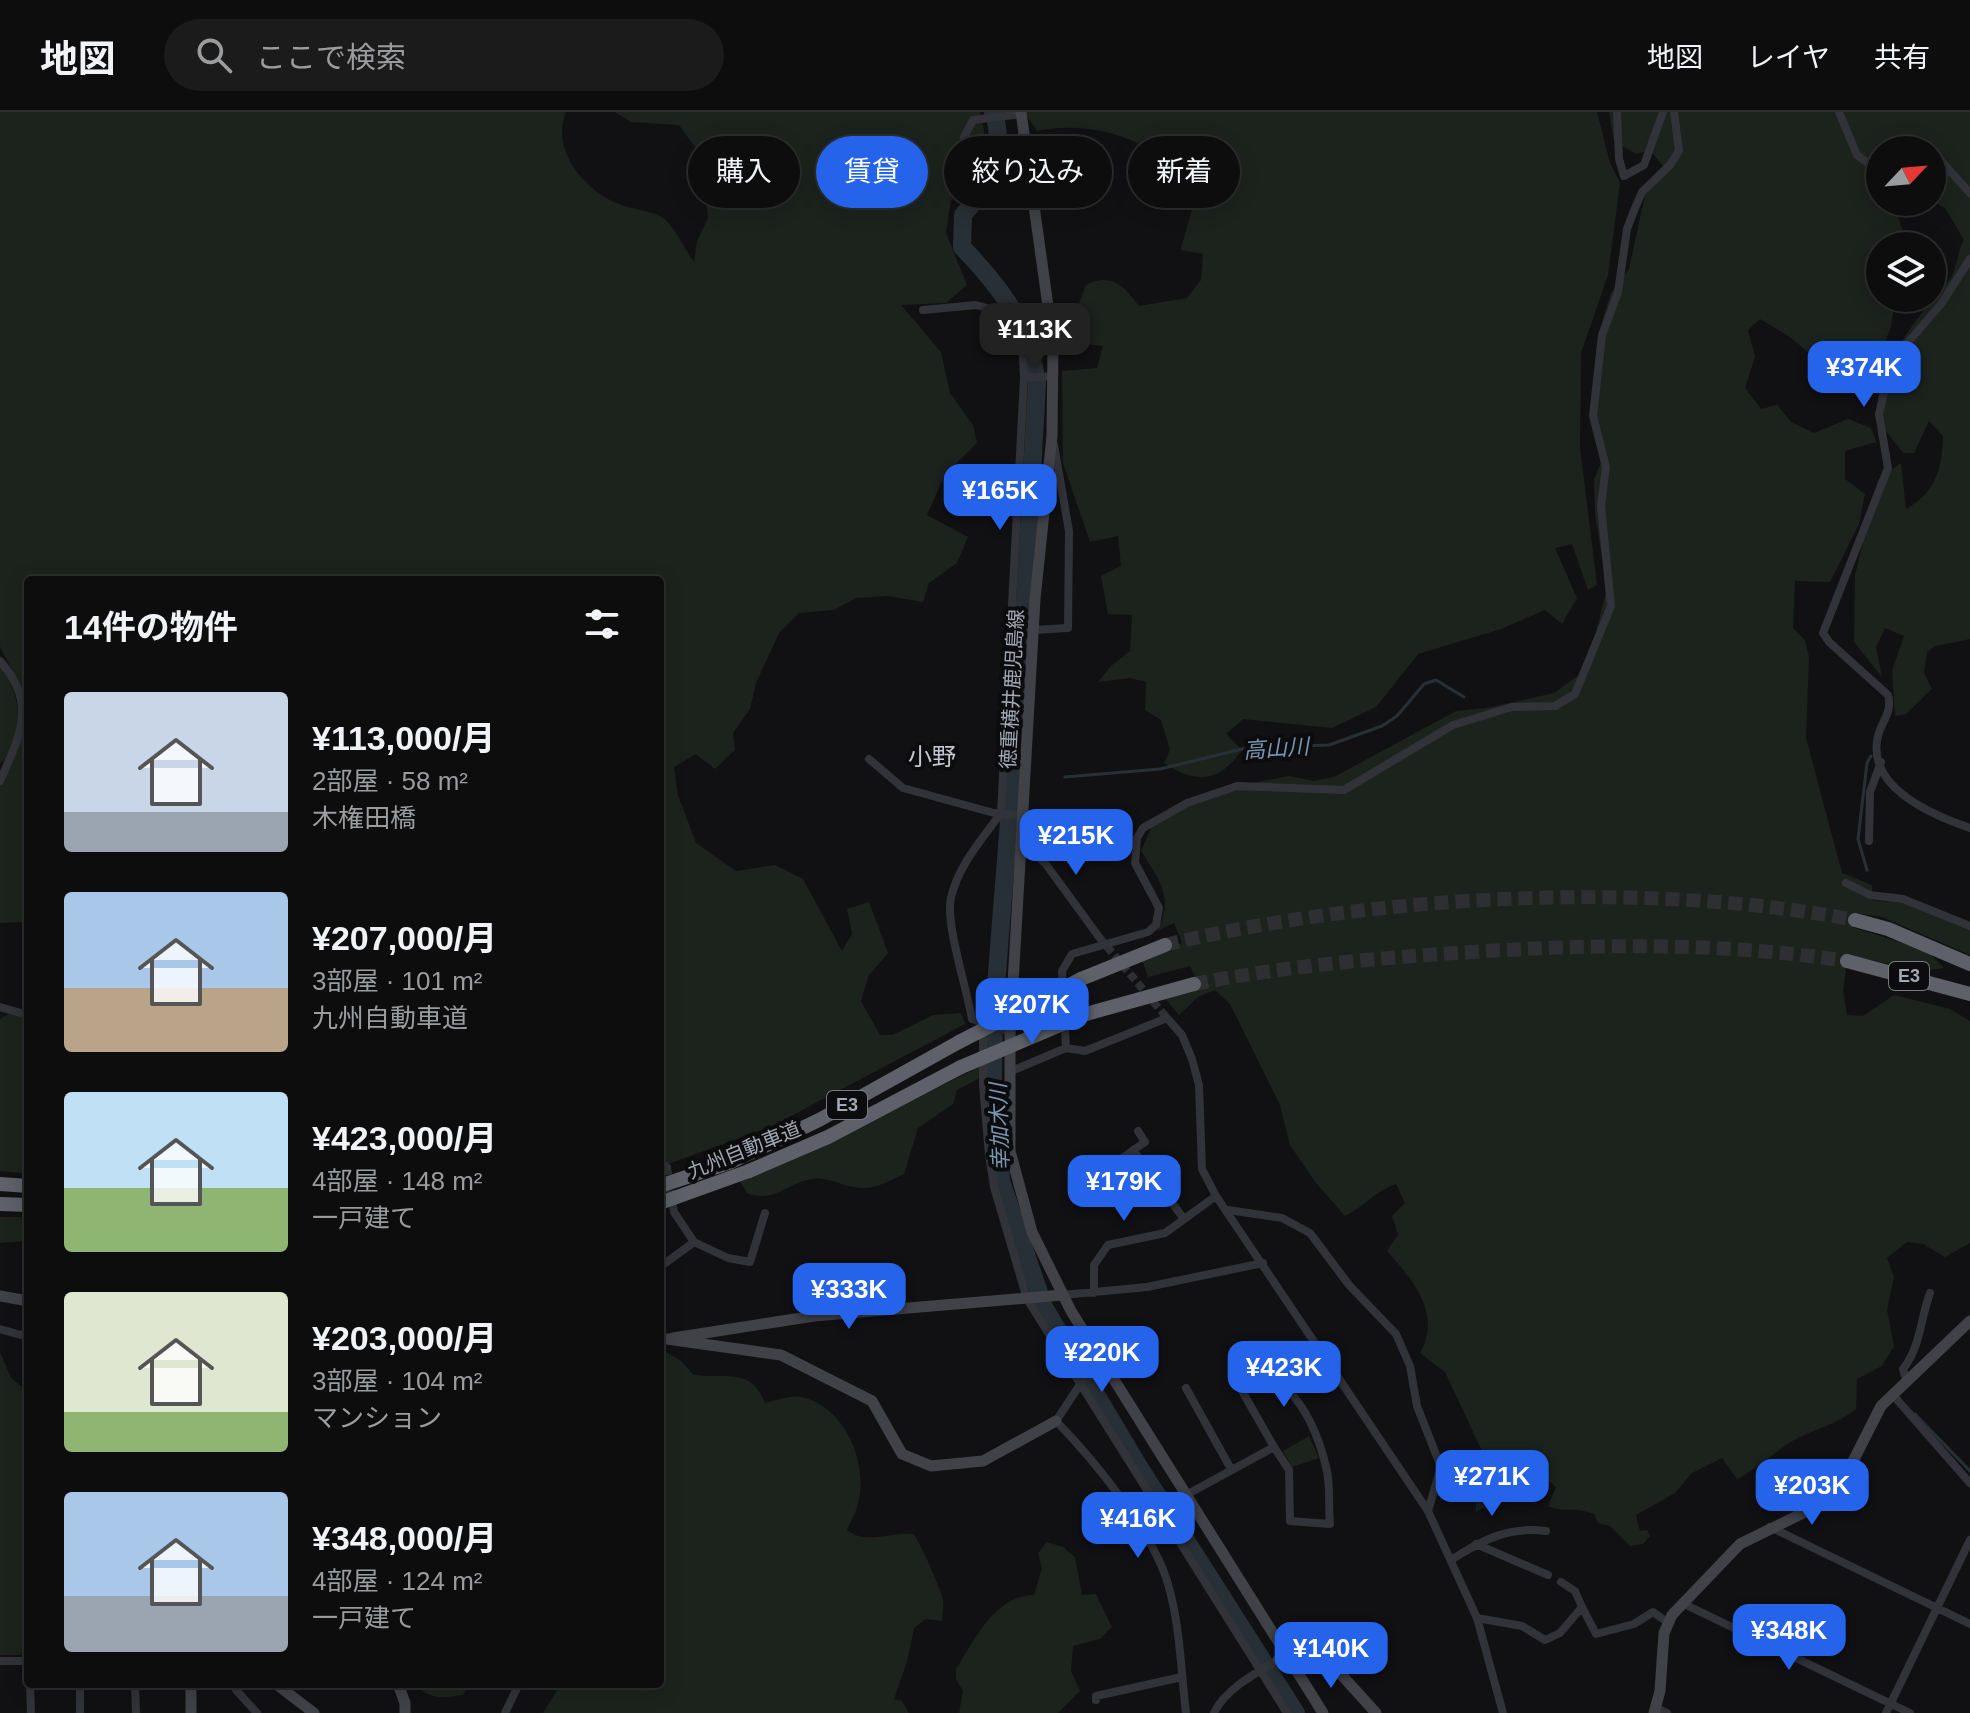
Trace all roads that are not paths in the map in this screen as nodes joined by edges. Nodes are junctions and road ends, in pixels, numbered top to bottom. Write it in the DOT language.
graph roads {
  1 [pos="1617,112"];
  2 [pos="1663,112"];
  3 [pos="1674,112"];
  4 [pos="1839,112"];
  5 [pos="1021,113"];
  6 [pos="965,136"];
  7 [pos="1866,162"];
  8 [pos="1946,166"];
  9 [pos="1970,193"];
  10 [pos="1970,259"];
  11 [pos="923,310"];
  12 [pos="1052,376"];
  13 [pos="1024,378"];
  14 [pos="1052,436"];
  15 [pos="1019,485"];
  16 [pos="1048,486"];
  17 [pos="1034,630"];
  18 [pos="0,661"];
  19 [pos="869,759"];
  20 [pos="1881,762"];
  21 [pos="0,781"];
  22 [pos="1002,813"];
  23 [pos="1025,816"];
  24 [pos="1970,828"];
  25 [pos="1869,841"];
  26 [pos="1024,844"];
  27 [pos="1846,883"];
  28 [pos="1855,920"];
  29 [pos="1970,926"];
  30 [pos="1099,937"];
  31 [pos="1165,945"];
  32 [pos="1847,961"];
  33 [pos="1970,964"];
  34 [pos="1194,984"];
  35 [pos="1970,994"];
  36 [pos="0,1007"];
  37 [pos="24,1014"];
  38 [pos="986,1024"];
  39 [pos="1008,1031"];
  40 [pos="1066,1048"];
  41 [pos="1009,1072"];
  42 [pos="1138,1131"];
  43 [pos="1133,1150"];
  44 [pos="1107,1169"];
  45 [pos="0,1184"];
  46 [pos="664,1185"];
  47 [pos="24,1186"];
  48 [pos="1216,1196"];
  49 [pos="664,1202"];
  50 [pos="0,1204"];
  51 [pos="24,1205"];
  52 [pos="1228,1210"];
  53 [pos="674,1212"];
  54 [pos="765,1213"];
  55 [pos="1184,1219"];
  56 [pos="694,1242"];
  57 [pos="1263,1263"];
  58 [pos="664,1264"];
  59 [pos="1094,1293"];
  60 [pos="1930,1293"];
  61 [pos="1058,1295"];
  62 [pos="0,1296"];
  63 [pos="1031,1298"];
  64 [pos="24,1300"];
  65 [pos="1970,1321"];
  66 [pos="0,1329"];
  67 [pos="24,1334"];
  68 [pos="664,1336"];
  69 [pos="664,1336"];
  70 [pos="1102,1369"];
  71 [pos="1082,1381"];
  72 [pos="1907,1382"];
  73 [pos="1186,1388"];
  74 [pos="1893,1395"];
  75 [pos="1056,1421"];
  76 [pos="1274,1447"];
  77 [pos="1231,1469"];
  78 [pos="1970,1483"];
  79 [pos="1186,1495"];
  80 [pos="1428,1511"];
  81 [pos="1770,1527"];
  82 [pos="1546,1531"];
  83 [pos="1970,1540"];
  84 [pos="1476,1544"];
  85 [pos="1451,1560"];
  86 [pos="1548,1575"];
  87 [pos="1561,1582"];
  88 [pos="1682,1603"];
  89 [pos="1582,1607"];
  90 [pos="1937,1609"];
  91 [pos="1477,1618"];
  92 [pos="1667,1622"];
  93 [pos="1970,1624"];
  94 [pos="1282,1658"];
  95 [pos="0,1661"];
  96 [pos="24,1661"];
  97 [pos="1261,1670"];
  98 [pos="1182,1677"];
  99 [pos="30,1688"];
  100 [pos="80,1688"];
  101 [pos="135,1688"];
  102 [pos="191,1688"];
  103 [pos="238,1688"];
  104 [pos="281,1688"];
  105 [pos="399,1688"];
  106 [pos="517,1688"];
  107 [pos="1096,1700"];
  108 [pos="1888,1708"];
  109 [pos="1659,1711"];
  110 [pos="31,1713"];
  111 [pos="80,1713"];
  112 [pos="136,1713"];
  113 [pos="191,1713"];
  114 [pos="257,1713"];
  115 [pos="314,1713"];
  116 [pos="405,1713"];
  117 [pos="505,1713"];
  118 [pos="1186,1713"];
  119 [pos="1214,1713"];
  120 [pos="1287,1713"];
  121 [pos="1323,1713"];
  122 [pos="1376,1713"];
  123 [pos="1503,1713"];
  124 [pos="1910,1713"];
  1 -- 2 [label="street"];
  3 -- 40 [label="street"];
  4 -- 7 [label="street"];
  5 -- 6 [label="street"];
  5 -- 12 [label="main road, 徳重横井鹿児島線"];
  8 -- 9 [label="street"];
  10 -- 20 [label="street"];
  11 -- 13 [label="street"];
  12 -- 13 [label="street"];
  12 -- 14 [label="main road, 徳重横井鹿児島線"];
  13 -- 15 [label="street"];
  14 -- 16 [label="main road, 徳重横井鹿児島線"];
  14 -- 17 [label="street"];
  15 -- 16 [label="street"];
  15 -- 22 [label="street"];
  16 -- 17 [label="main road, 徳重横井鹿児島線"];
  17 -- 23 [label="main road, 徳重横井鹿児島線"];
  18 -- 21 [label="street"];
  19 -- 22 [label="street"];
  20 -- 24 [label="street"];
  20 -- 25 [label="street"];
  22 -- 23 [label="street"];
  22 -- 38 [label="street"];
  23 -- 26 [label="main road, 徳重横井鹿児島線"];
  26 -- 30 [label="street"];
  26 -- 39 [label="main road, 徳重横井鹿児島線"];
  27 -- 29 [label="street"];
  28 -- 33 [label="highway, E3"];
  31 -- 46 [label="highway, 九州自動車道 / E3, bridge"];
  32 -- 35 [label="highway, E3"];
  34 -- 49 [label="highway, 九州自動車道 / E3, bridge"];
  36 -- 37 [label="street"];
  38 -- 39 [label="street, bridge"];
  38 -- 63 [label="street"];
  39 -- 41 [label="main road, 徳重横井鹿児島線"];
  40 -- 41 [label="street"];
  40 -- 48 [label="street"];
  41 -- 61 [label="main road, 徳重横井鹿児島線"];
  42 -- 43 [label="street"];
  43 -- 44 [label="street"];
  43 -- 55 [label="street"];
  45 -- 47 [label="highway"];
  48 -- 52 [label="street"];
  48 -- 55 [label="street"];
  50 -- 51 [label="highway"];
  52 -- 57 [label="street"];
  52 -- 80 [label="street"];
  53 -- 56 [label="street"];
  54 -- 56 [label="street"];
  55 -- 59 [label="street"];
  56 -- 58 [label="street"];
  57 -- 59 [label="street"];
  57 -- 80 [label="street"];
  59 -- 61 [label="street"];
  60 -- 72 [label="street"];
  61 -- 63 [label="main road"];
  61 -- 70 [label="main road, 徳重横井鹿児島線"];
  62 -- 64 [label="main road"];
  63 -- 68 [label="main road"];
  63 -- 71 [label="street"];
  65 -- 72 [label="main road"];
  66 -- 67 [label="street"];
  69 -- 75 [label="main road"];
  70 -- 71 [label="street"];
  70 -- 79 [label="main road, 徳重横井鹿児島線"];
  71 -- 75 [label="street"];
  71 -- 97 [label="street"];
  72 -- 74 [label="main road"];
  73 -- 77 [label="street"];
  74 -- 78 [label="street"];
  74 -- 81 [label="main road"];
  75 -- 98 [label="street"];
  76 -- 76 [label="street"];
  76 -- 77 [label="street"];
  77 -- 79 [label="street"];
  79 -- 94 [label="main road, 徳重横井鹿児島線"];
  80 -- 85 [label="street"];
  81 -- 88 [label="main road"];
  81 -- 90 [label="street"];
  82 -- 84 [label="street"];
  83 -- 90 [label="street"];
  84 -- 85 [label="street"];
  84 -- 86 [label="street"];
  85 -- 91 [label="street"];
  87 -- 89 [label="street"];
  88 -- 92 [label="main road"];
  88 -- 108 [label="street"];
  89 -- 91 [label="street"];
  89 -- 92 [label="street"];
  90 -- 93 [label="street"];
  90 -- 108 [label="street"];
  91 -- 123 [label="street"];
  92 -- 109 [label="main road"];
  94 -- 97 [label="street"];
  94 -- 121 [label="main road, 徳重横井鹿児島線"];
  94 -- 122 [label="main road"];
  95 -- 96 [label="street"];
  97 -- 119 [label="street"];
  97 -- 120 [label="street"];
  98 -- 107 [label="street"];
  98 -- 118 [label="street"];
  99 -- 110 [label="street"];
  100 -- 111 [label="street"];
  101 -- 112 [label="street"];
  102 -- 113 [label="main road"];
  103 -- 114 [label="street"];
  104 -- 115 [label="main road"];
  105 -- 116 [label="main road"];
  106 -- 117 [label="street"];
  108 -- 124 [label="street"];
}
